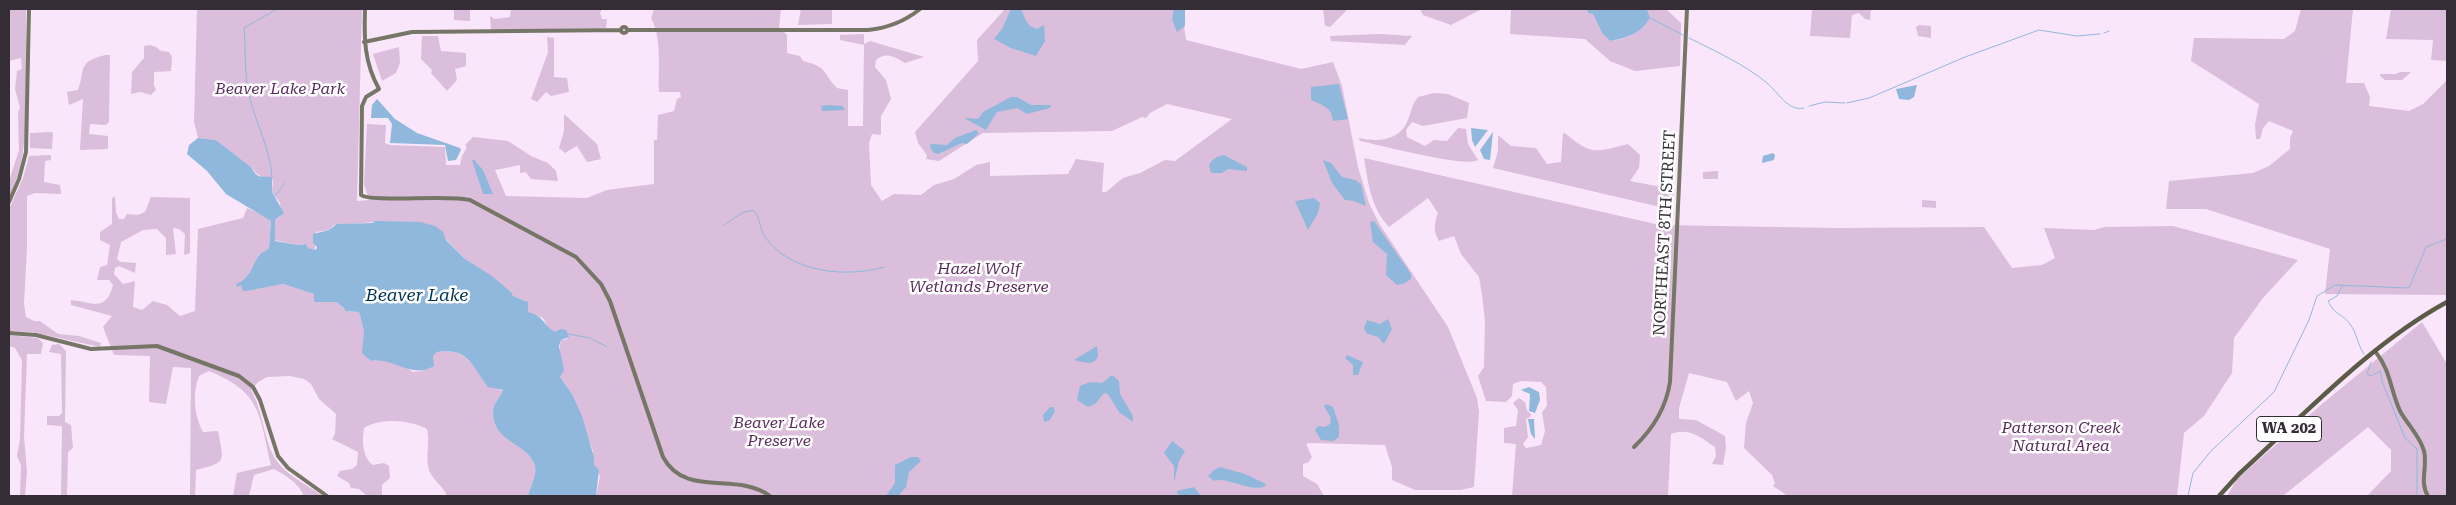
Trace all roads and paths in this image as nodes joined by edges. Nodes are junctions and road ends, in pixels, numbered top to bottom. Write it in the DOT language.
graph roads {
  1 [pos="29,9"];
  2 [pos="365,9"];
  3 [pos="920,9"];
  4 [pos="1687,9"];
  5 [pos="364,42"];
  6 [pos="9,202"];
  7 [pos="2447,302"];
  8 [pos="9,333"];
  9 [pos="2375,350"];
  10 [pos="1634,447"];
  11 [pos="327,496"];
  12 [pos="770,496"];
  13 [pos="2219,496"];
  14 [pos="2428,496"];
  1 -- 6 [label="street"];
  2 -- 5 [label="street"];
  3 -- 5 [label="street"];
  4 -- 10 [label="street, NORTHEAST 8TH STREET"];
  5 -- 12 [label="street"];
  7 -- 9 [label="main road, WA 202"];
  8 -- 11 [label="street"];
  9 -- 13 [label="main road, WA 202"];
  9 -- 14 [label="street"];
}
